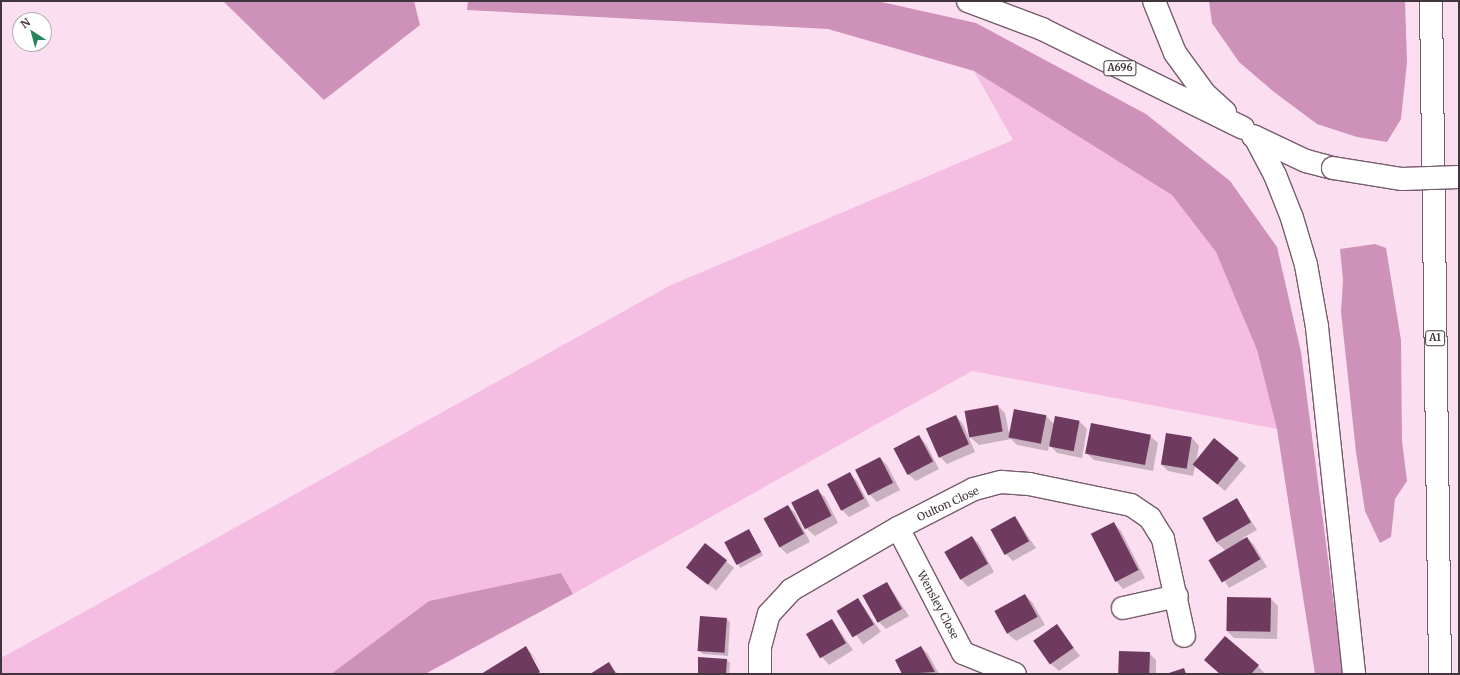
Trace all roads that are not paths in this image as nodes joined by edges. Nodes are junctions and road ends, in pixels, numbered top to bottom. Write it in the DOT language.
graph roads {
  1 [pos="968,1"];
  2 [pos="1154,1"];
  3 [pos="1430,1"];
  4 [pos="1249,133"];
  5 [pos="1459,177"];
  6 [pos="898,528"];
  7 [pos="1177,596"];
  8 [pos="1123,608"];
  9 [pos="1184,636"];
  10 [pos="992,670"];
  11 [pos="760,674"];
  12 [pos="1015,674"];
  13 [pos="1354,674"];
  14 [pos="1440,674"];
  1 -- 4 [label="main road, A696"];
  2 -- 4 [label="main road"];
  3 -- 14 [label="main road, A1"];
  4 -- 5 [label="main road, bridge"];
  4 -- 13 [label="main road"];
  6 -- 7 [label="main road, Oulton Close"];
  6 -- 10 [label="main road, Wensley Close"];
  6 -- 11 [label="main road, Oulton Close"];
  7 -- 8 [label="main road"];
  7 -- 9 [label="main road, Oulton Close"];
  10 -- 12 [label="main road, Wensley Close"];
}
